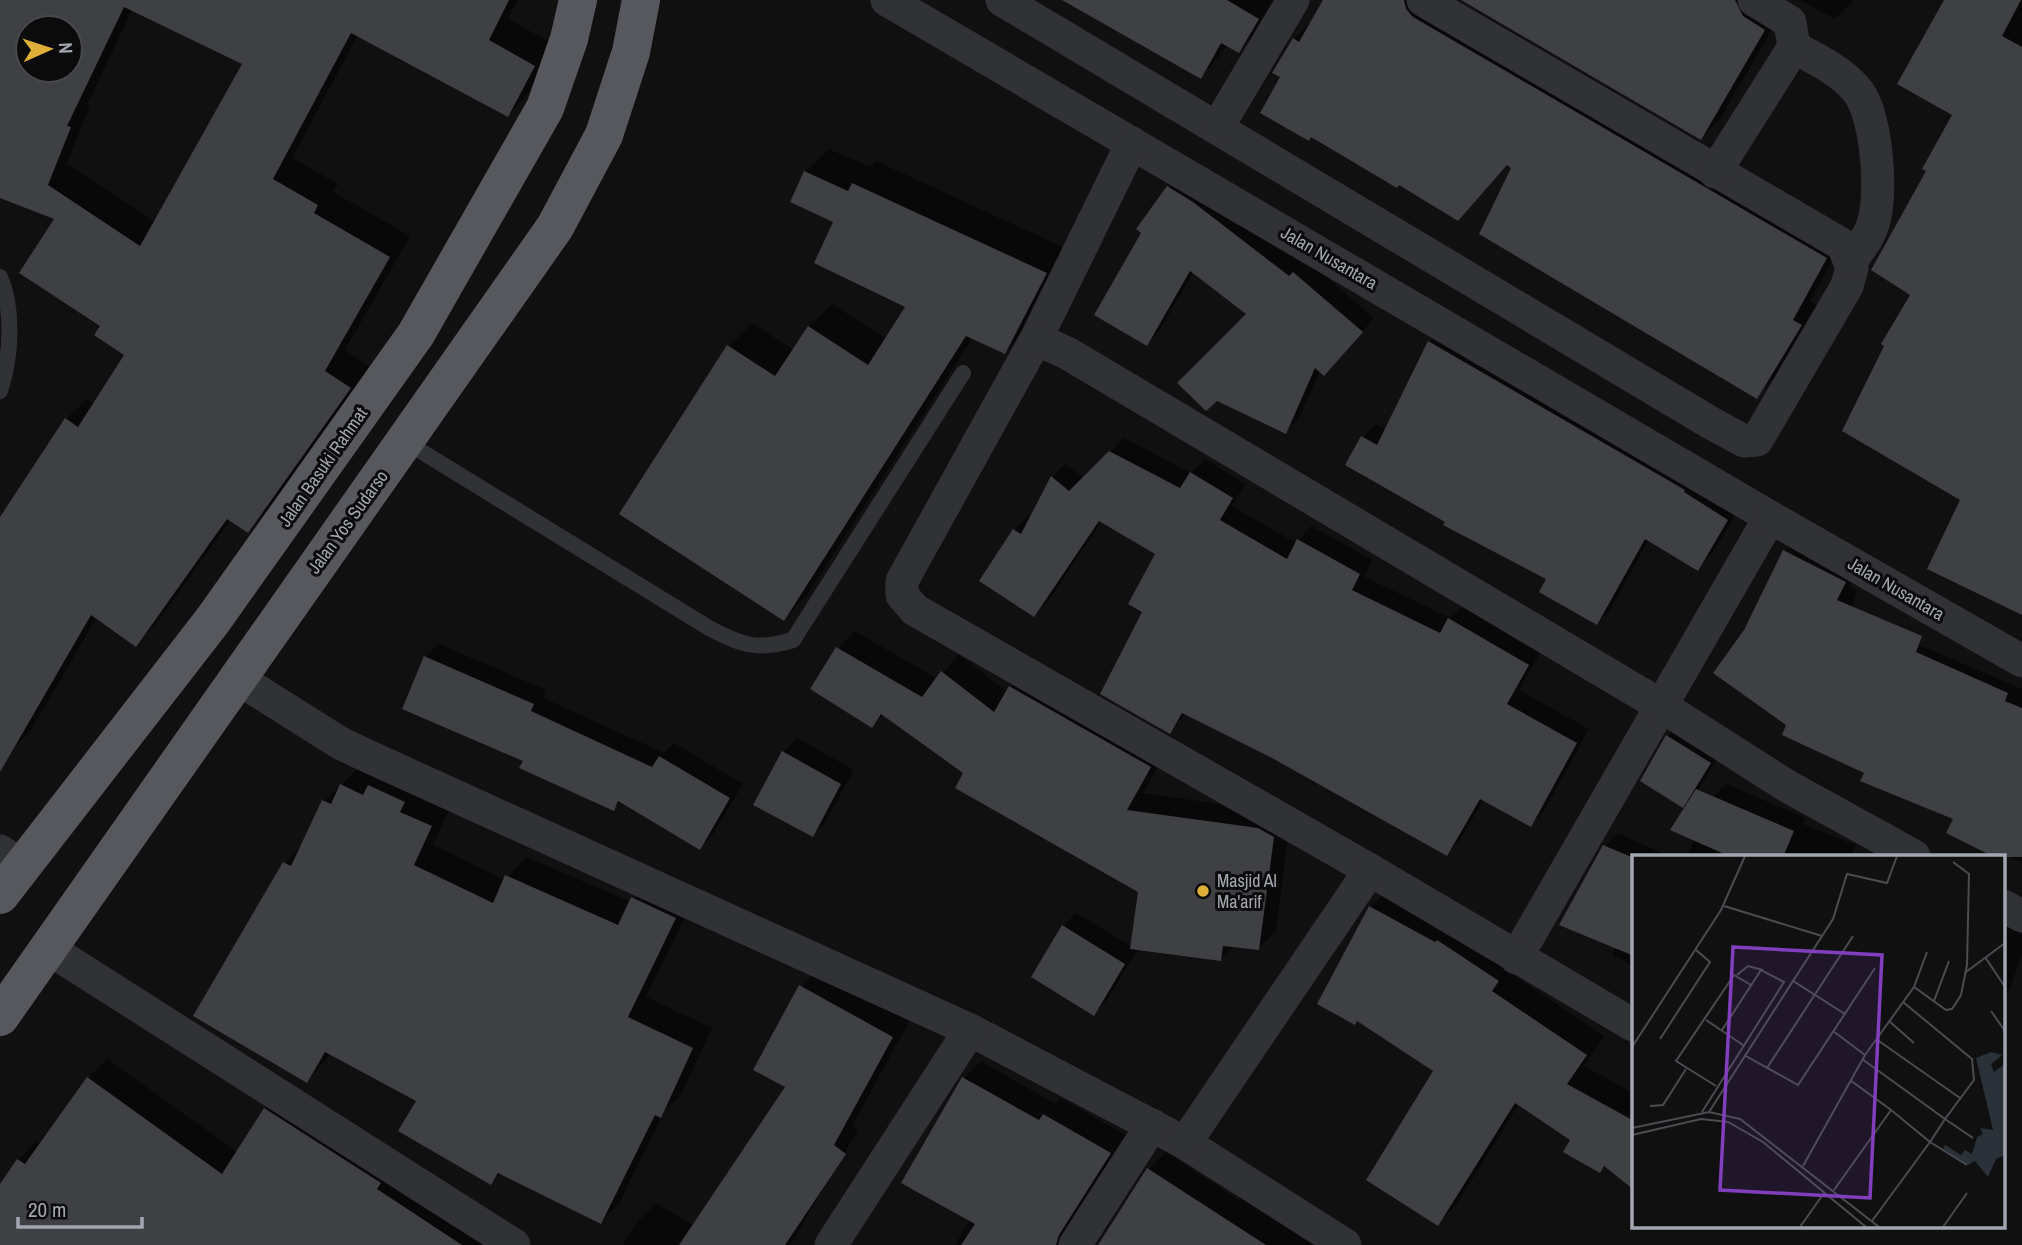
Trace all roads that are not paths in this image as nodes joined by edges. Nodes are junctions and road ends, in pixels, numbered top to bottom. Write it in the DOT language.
graph roads {
  1 [pos="578,0"];
  2 [pos="641,0"];
  3 [pos="887,0"];
  4 [pos="1002,0"];
  5 [pos="1293,0"];
  6 [pos="1423,0"];
  7 [pos="1754,0"];
  8 [pos="1794,47"];
  9 [pos="1217,128"];
  10 [pos="1132,143"];
  11 [pos="1715,172"];
  12 [pos="1851,261"];
  13 [pos="0,277"];
  14 [pos="1036,339"];
  15 [pos="963,373"];
  16 [pos="0,391"];
  17 [pos="406,442"];
  18 [pos="1770,517"];
  19 [pos="2022,661"];
  20 [pos="237,678"];
  21 [pos="1660,705"];
  22 [pos="1912,855"];
  23 [pos="1370,870"];
  24 [pos="7,871"];
  25 [pos="2004,907"];
  26 [pos="2022,916"];
  27 [pos="48,950"];
  28 [pos="1516,958"];
  29 [pos="0,1017"];
  30 [pos="1632,1025"];
  31 [pos="970,1030"];
  32 [pos="1152,1125"];
  33 [pos="1185,1143"];
  34 [pos="1328,1240"];
  35 [pos="514,1245"];
  36 [pos="831,1245"];
  37 [pos="1075,1245"];
  1 -- 24 [label="highway, Jalan Basuki Rahmat"];
  2 -- 17 [label="highway, Jalan Yos Sudarso"];
  3 -- 10 [label="street, Jalan Nusantara"];
  4 -- 9 [label="street"];
  5 -- 9 [label="street"];
  6 -- 11 [label="street"];
  7 -- 8 [label="street"];
  8 -- 11 [label="street"];
  8 -- 12 [label="street"];
  9 -- 12 [label="street"];
  10 -- 14 [label="street"];
  10 -- 18 [label="street, Jalan Nusantara"];
  11 -- 12 [label="street"];
  13 -- 16 [label="lane"];
  14 -- 21 [label="street"];
  14 -- 23 [label="street"];
  15 -- 17 [label="lane"];
  17 -- 20 [label="highway, Jalan Yos Sudarso"];
  18 -- 19 [label="street, Jalan Nusantara"];
  18 -- 21 [label="street"];
  20 -- 27 [label="highway, Jalan Yos Sudarso"];
  20 -- 31 [label="street"];
  21 -- 22 [label="street"];
  21 -- 28 [label="street"];
  23 -- 28 [label="street"];
  23 -- 33 [label="street"];
  25 -- 26 [label="street"];
  27 -- 29 [label="highway, Jalan Yos Sudarso"];
  27 -- 35 [label="street"];
  28 -- 30 [label="street"];
  31 -- 32 [label="street"];
  31 -- 36 [label="street"];
  32 -- 33 [label="street"];
  32 -- 37 [label="street"];
  33 -- 34 [label="street"];
}
